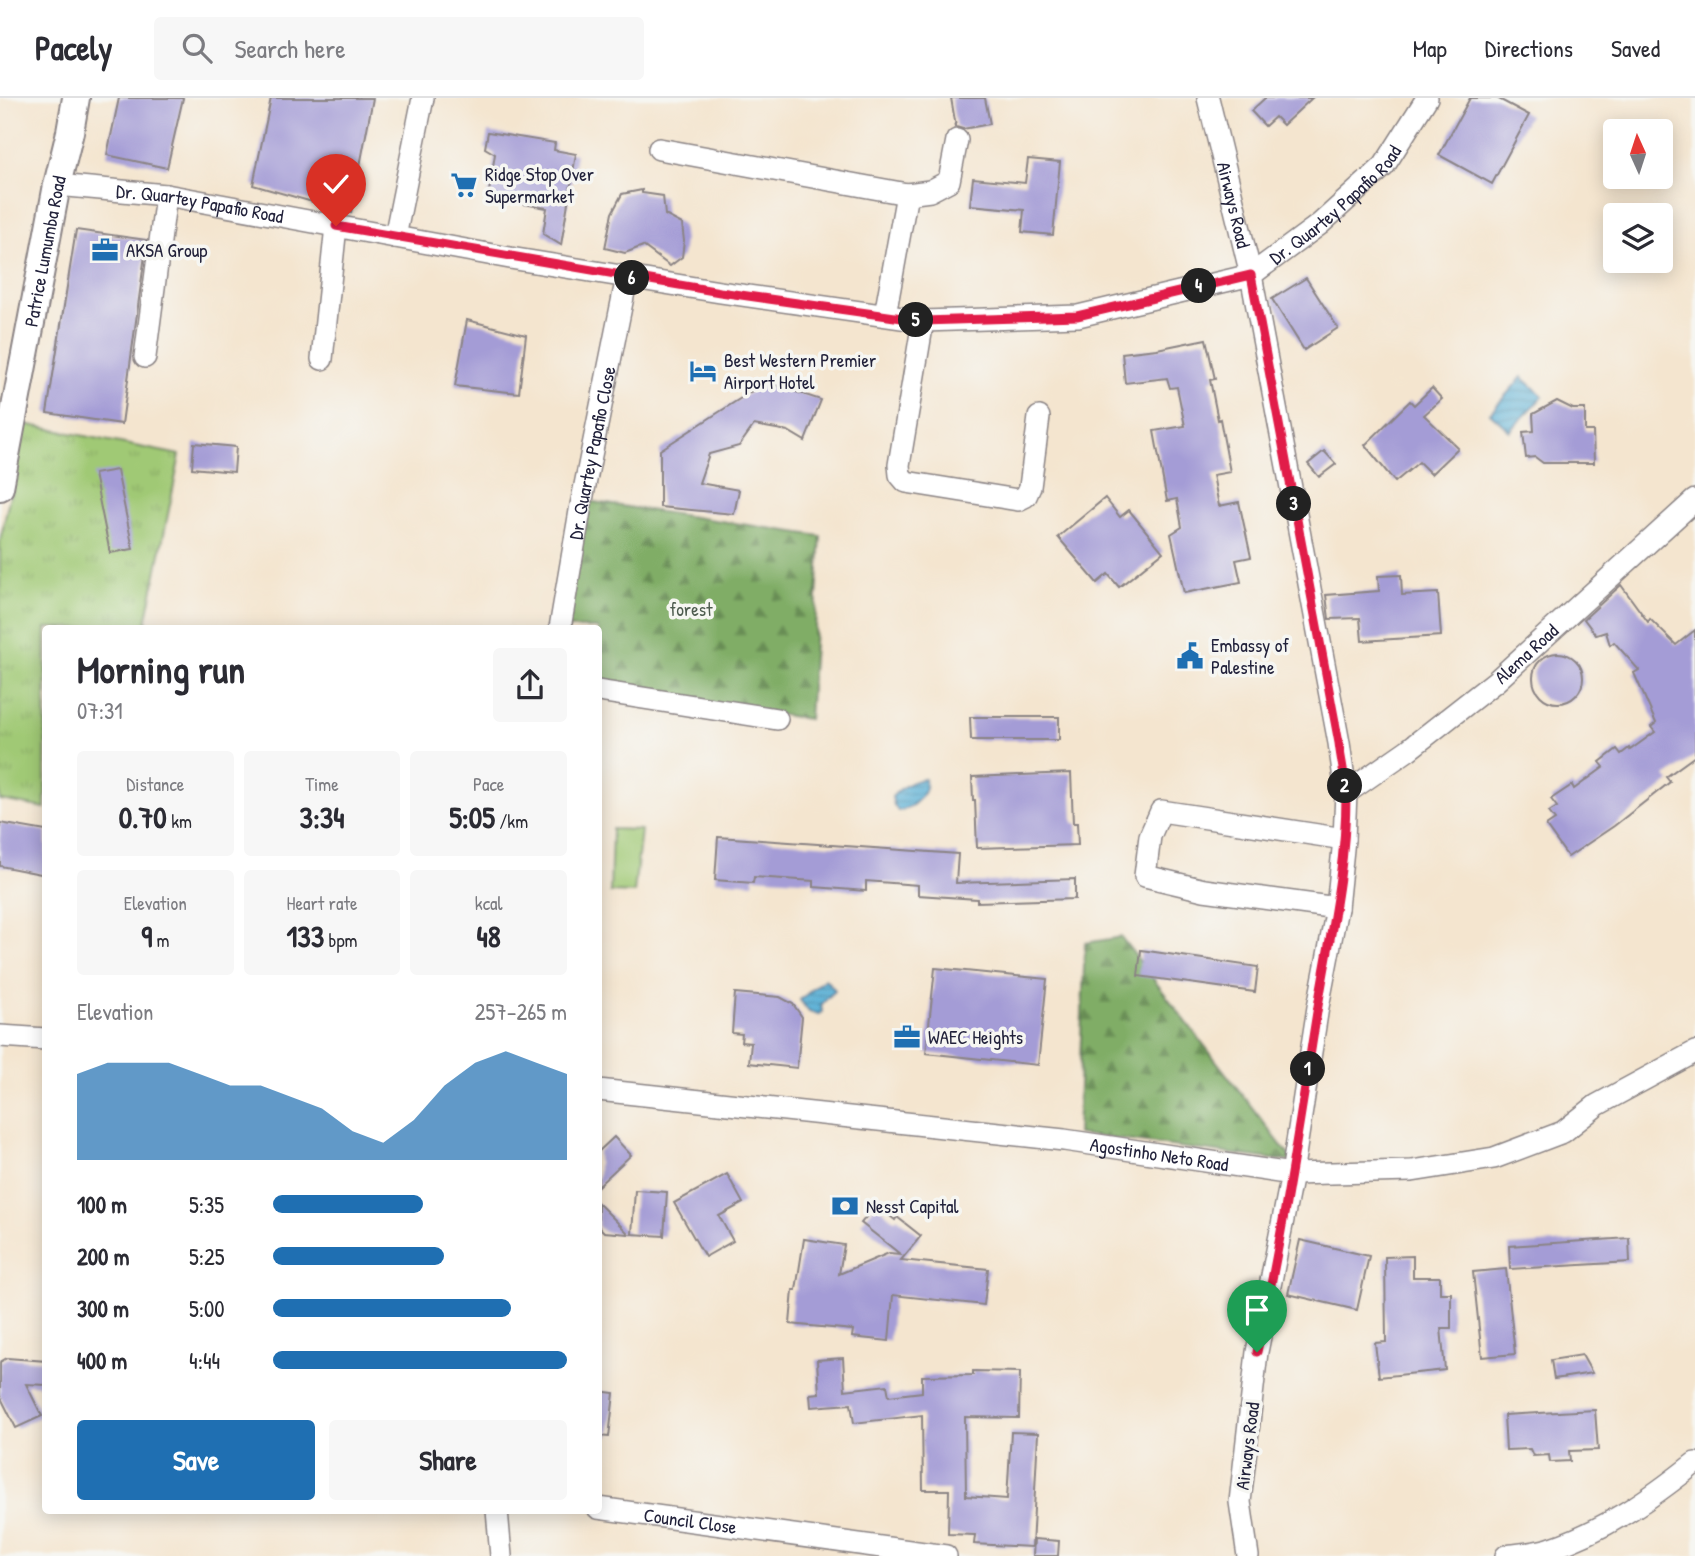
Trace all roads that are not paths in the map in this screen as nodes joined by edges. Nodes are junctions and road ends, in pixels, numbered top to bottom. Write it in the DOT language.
graph roads {
  1 [pos="76,98"];
  2 [pos="423,98"];
  3 [pos="1208,98"];
  4 [pos="1427,98"];
  5 [pos="957,139"];
  6 [pos="659,149"];
  7 [pos="57,185"];
  8 [pos="907,194"];
  9 [pos="166,195"];
  10 [pos="336,226"];
  11 [pos="395,237"];
  12 [pos="1251,275"];
  13 [pos="627,277"];
  14 [pos="885,315"];
  15 [pos="923,321"];
  16 [pos="145,357"];
  17 [pos="322,359"];
  18 [pos="1039,418"];
  19 [pos="0,487"];
  20 [pos="1695,500"];
  21 [pos="561,625"];
  22 [pos="602,692"];
  23 [pos="777,719"];
  24 [pos="1346,793"];
  25 [pos="1345,839"];
  26 [pos="1337,908"];
  27 [pos="0,1036"];
  28 [pos="42,1039"];
  29 [pos="1695,1052"];
  30 [pos="602,1090"];
  31 [pos="1292,1174"];
  32 [pos="1695,1463"];
  33 [pos="602,1509"];
  34 [pos="497,1514"];
  35 [pos="501,1556"];
  36 [pos="946,1556"];
  37 [pos="1248,1556"];
  38 [pos="1506,1556"];
  1 -- 7 [label="street, Patrice Lumumba Road"];
  2 -- 11 [label="street"];
  3 -- 12 [label="street, Airways Road"];
  4 -- 12 [label="street, Dr. Quartey Papafio Road"];
  5 -- 8 [label="street"];
  6 -- 8 [label="street"];
  7 -- 9 [label="street, Dr. Quartey Papafio Road"];
  7 -- 19 [label="street, Patrice Lumumba Road"];
  8 -- 14 [label="street"];
  9 -- 10 [label="street, Dr. Quartey Papafio Road"];
  9 -- 16 [label="street"];
  10 -- 11 [label="street, Dr. Quartey Papafio Road"];
  10 -- 17 [label="street"];
  11 -- 13 [label="street, Dr. Quartey Papafio Road"];
  12 -- 15 [label="street, Dr. Quartey Papafio Road"];
  12 -- 24 [label="street, Airways Road"];
  13 -- 14 [label="street, Dr. Quartey Papafio Road"];
  13 -- 21 [label="street, Dr. Quartey Papafio Close"];
  14 -- 15 [label="street, Dr. Quartey Papafio Road"];
  15 -- 18 [label="street"];
  20 -- 24 [label="street, Alema Road"];
  22 -- 23 [label="street"];
  24 -- 25 [label="street, Airways Road"];
  25 -- 26 [label="street, Airways Road"];
  25 -- 26 [label="street"];
  26 -- 31 [label="street, Airways Road"];
  27 -- 28 [label="street"];
  29 -- 31 [label="street, Agostinho Neto Road"];
  30 -- 31 [label="street, Agostinho Neto Road"];
  31 -- 37 [label="street, Airways Road"];
  32 -- 38 [label="street"];
  33 -- 36 [label="street, Council Close"];
  34 -- 35 [label="street"];
}
